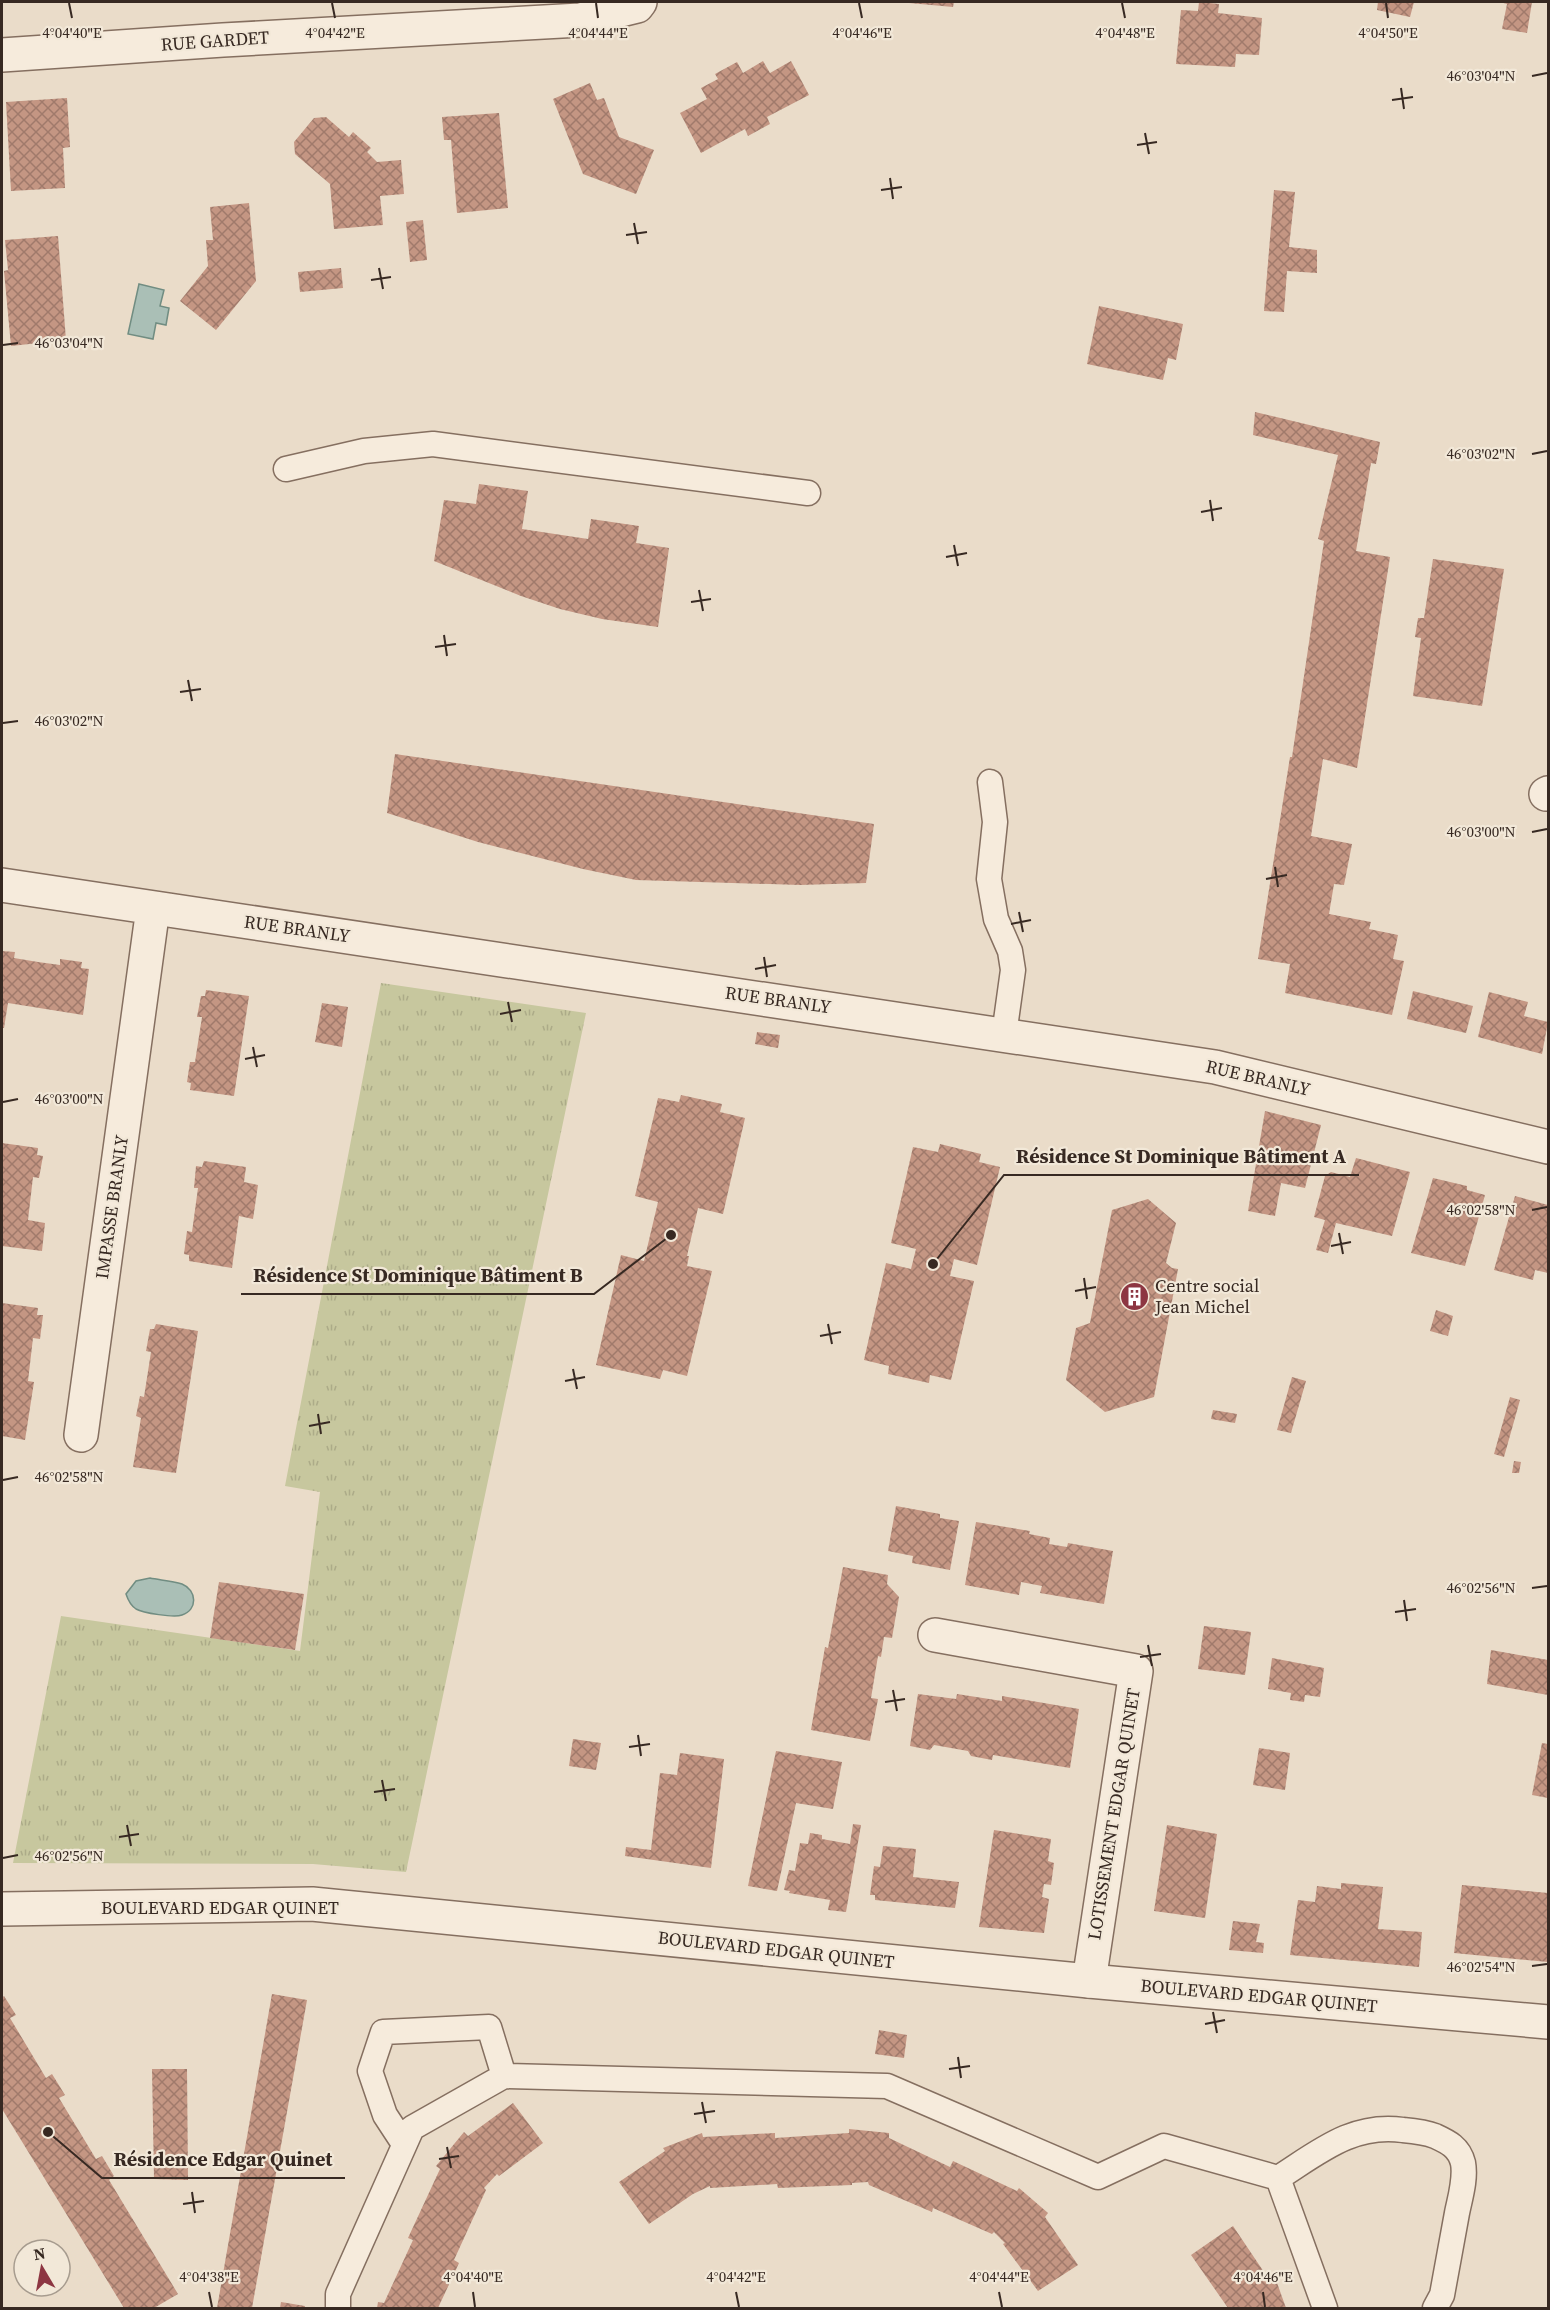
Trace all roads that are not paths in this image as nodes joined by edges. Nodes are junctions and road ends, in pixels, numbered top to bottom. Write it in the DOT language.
graph roads {
  1 [pos="640,2"];
  2 [pos="2,55"];
  3 [pos="286,469"];
  4 [pos="808,493"];
  5 [pos="990,782"];
  6 [pos="2,885"];
  7 [pos="153,908"];
  8 [pos="1004,1035"];
  9 [pos="1548,1147"];
  10 [pos="81,1435"];
  11 [pos="935,1635"];
  12 [pos="2,1909"];
  13 [pos="1089,1981"];
  14 [pos="1548,2022"];
  15 [pos="504,2076"];
  16 [pos="404,2144"];
  17 [pos="1278,2178"];
  18 [pos="338,2308"];
  19 [pos="1325,2308"];
  20 [pos="1435,2308"];
  1 -- 2 [label="street, RUE GARDET"];
  3 -- 4 [label="lane"];
  5 -- 8 [label="lane"];
  6 -- 7 [label="street, RUE BRANLY"];
  7 -- 8 [label="street, RUE BRANLY"];
  7 -- 10 [label="street, IMPASSE BRANLY"];
  8 -- 9 [label="street, RUE BRANLY"];
  11 -- 13 [label="street, LOTISSEMENT EDGAR QUINET"];
  12 -- 13 [label="street, BOULEVARD EDGAR QUINET"];
  13 -- 14 [label="street, BOULEVARD EDGAR QUINET"];
  15 -- 16 [label="lane"];
  15 -- 16 [label="lane"];
  15 -- 17 [label="lane"];
  16 -- 18 [label="lane"];
  17 -- 19 [label="lane"];
  17 -- 20 [label="lane"];
}
